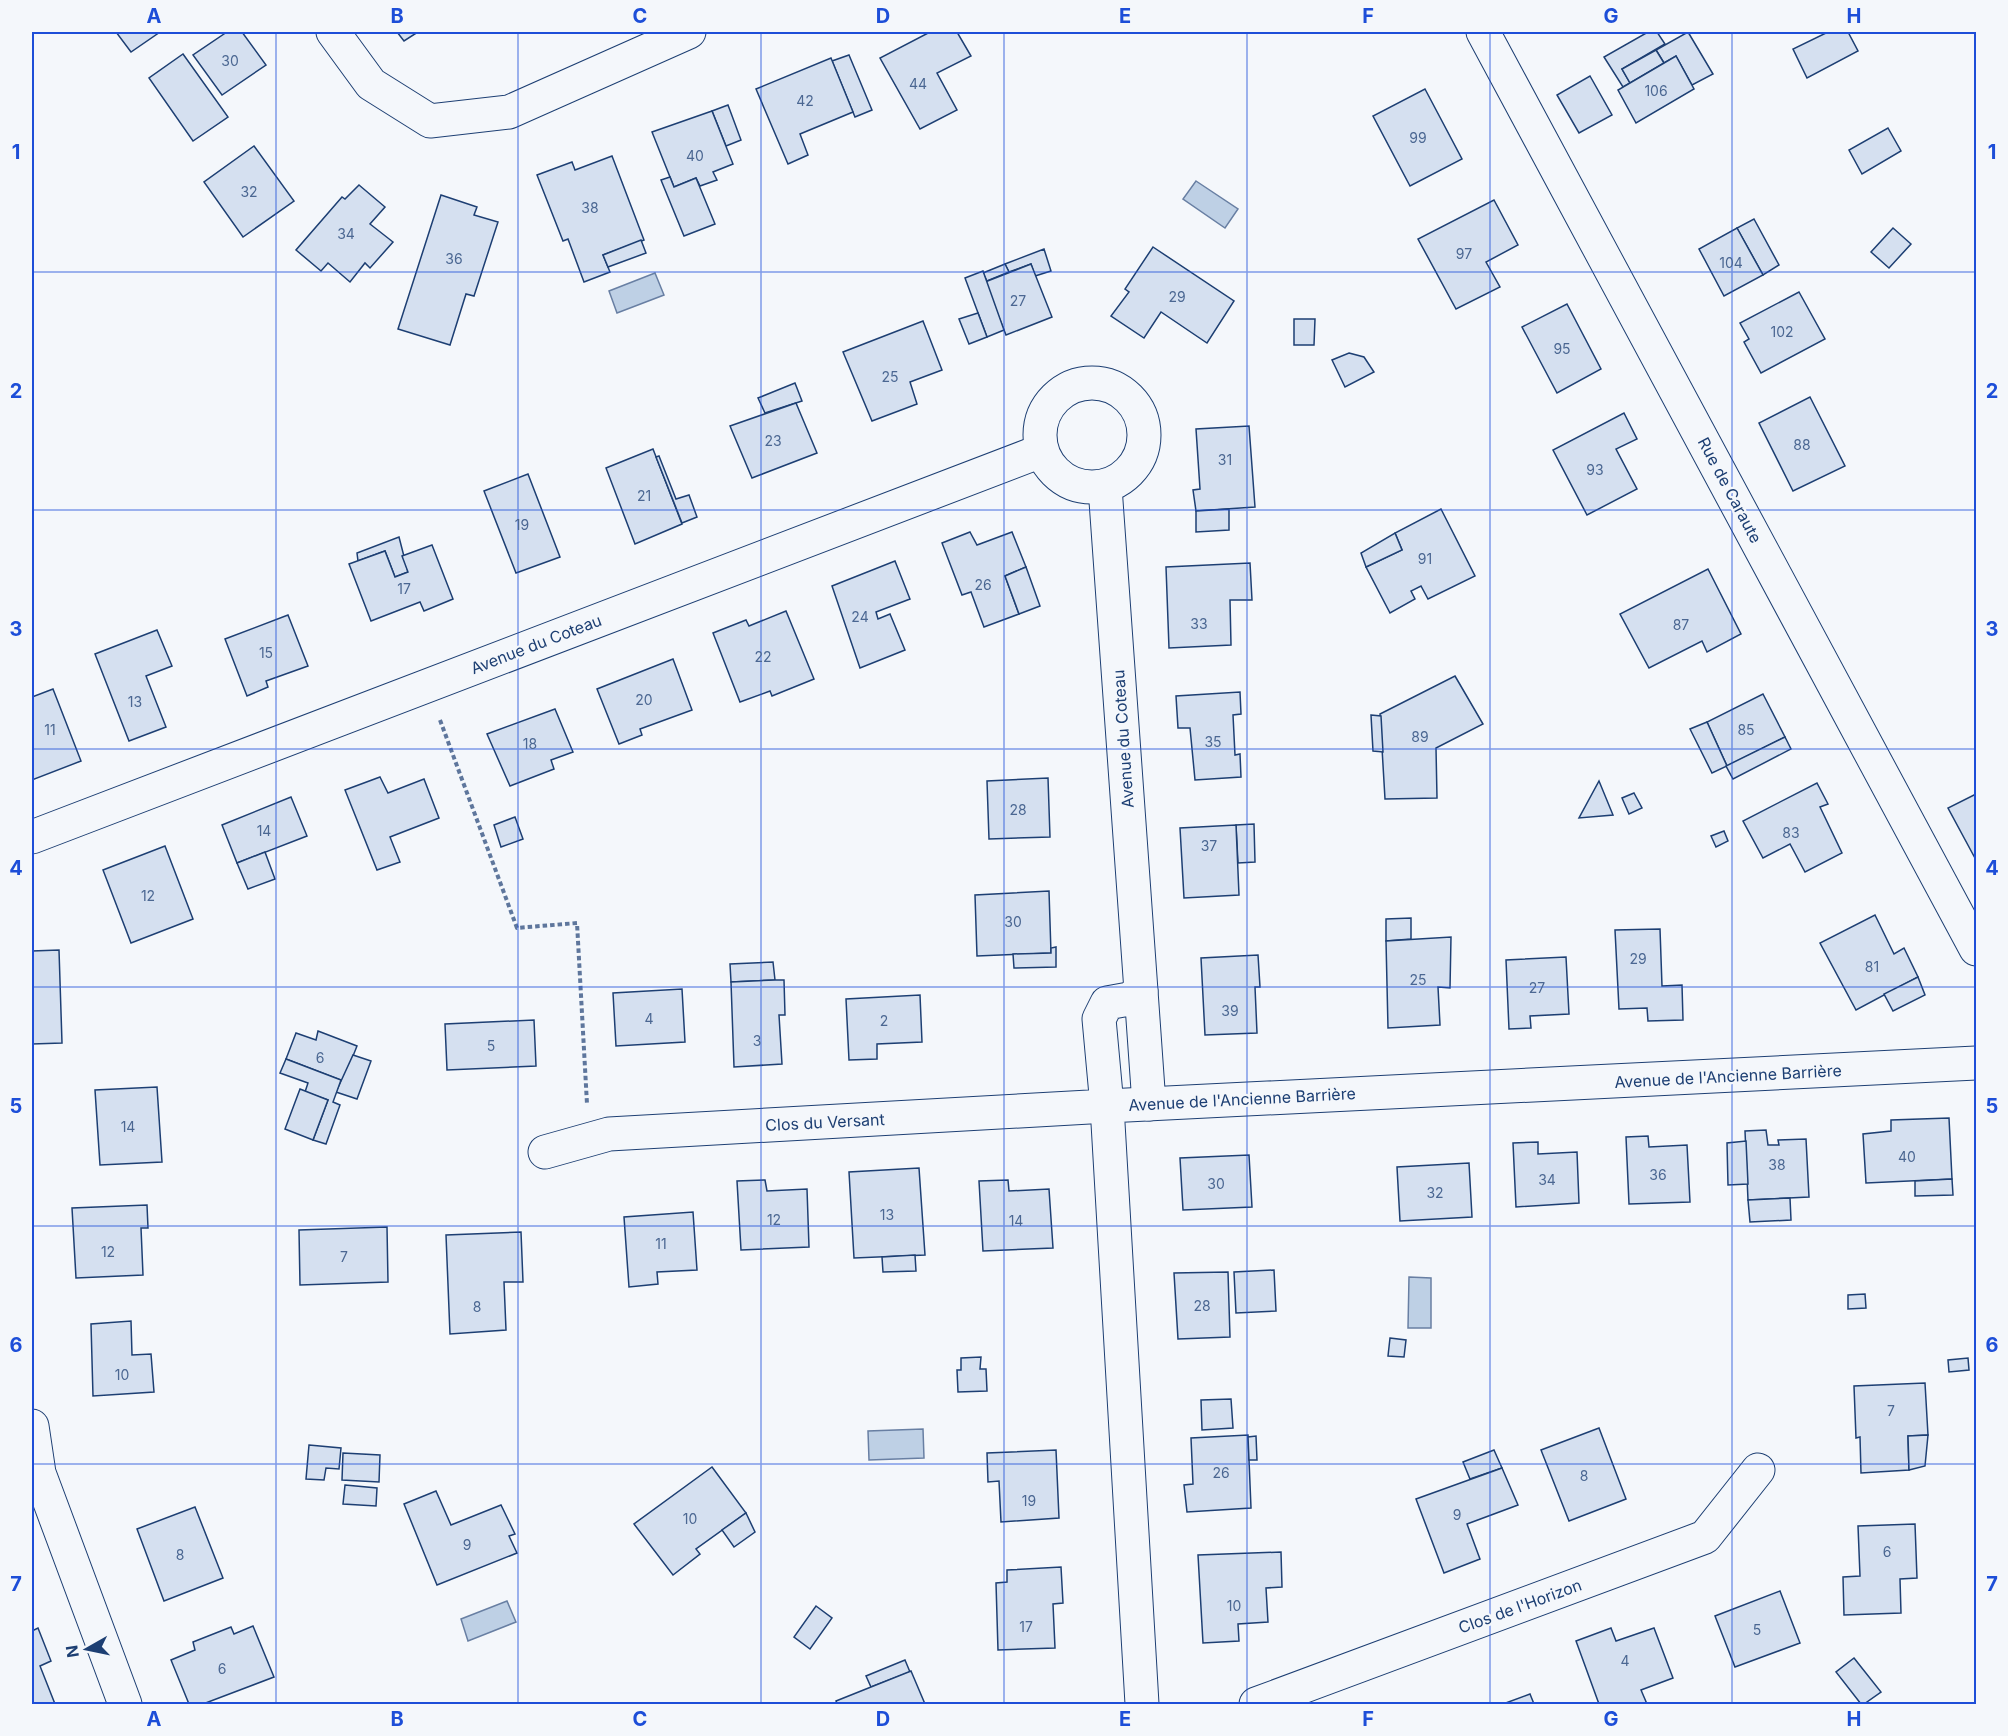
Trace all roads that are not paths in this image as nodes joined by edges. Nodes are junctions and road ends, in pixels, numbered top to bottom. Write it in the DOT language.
graph roads {
  1 [pos="333,32"];
  2 [pos="689,32"];
  3 [pos="1483,32"];
  4 [pos="1041,451"];
  5 [pos="1105,487"];
  6 [pos="32,837"];
  7 [pos="1977,949"];
  8 [pos="1141,991"];
  9 [pos="1977,1063"];
  10 [pos="1149,1104"];
  11 [pos="1107,1106"];
  12 [pos="545,1152"];
  13 [pos="32,1426"];
  14 [pos="1758,1470"];
  15 [pos="125,1704"];
  16 [pos="1142,1704"];
  17 [pos="1256,1704"];
  1 -- 2 [label="street"];
  3 -- 7 [label="street, Rue de Caraute"];
  4 -- 5 [label="street"];
  4 -- 5 [label="street"];
  4 -- 6 [label="street, Avenue du Coteau"];
  5 -- 8 [label="street, Avenue du Coteau"];
  8 -- 10 [label="street, Avenue du Coteau"];
  8 -- 11 [label="street"];
  9 -- 10 [label="street, Avenue de l'Ancienne Barrière"];
  10 -- 11 [label="street, Avenue de l'Ancienne Barrière"];
  11 -- 12 [label="street, Clos du Versant"];
  11 -- 16 [label="street, Avenue de l'Ancienne Barrière"];
  13 -- 15 [label="street"];
  14 -- 17 [label="street, Clos de l'Horizon"];
}
